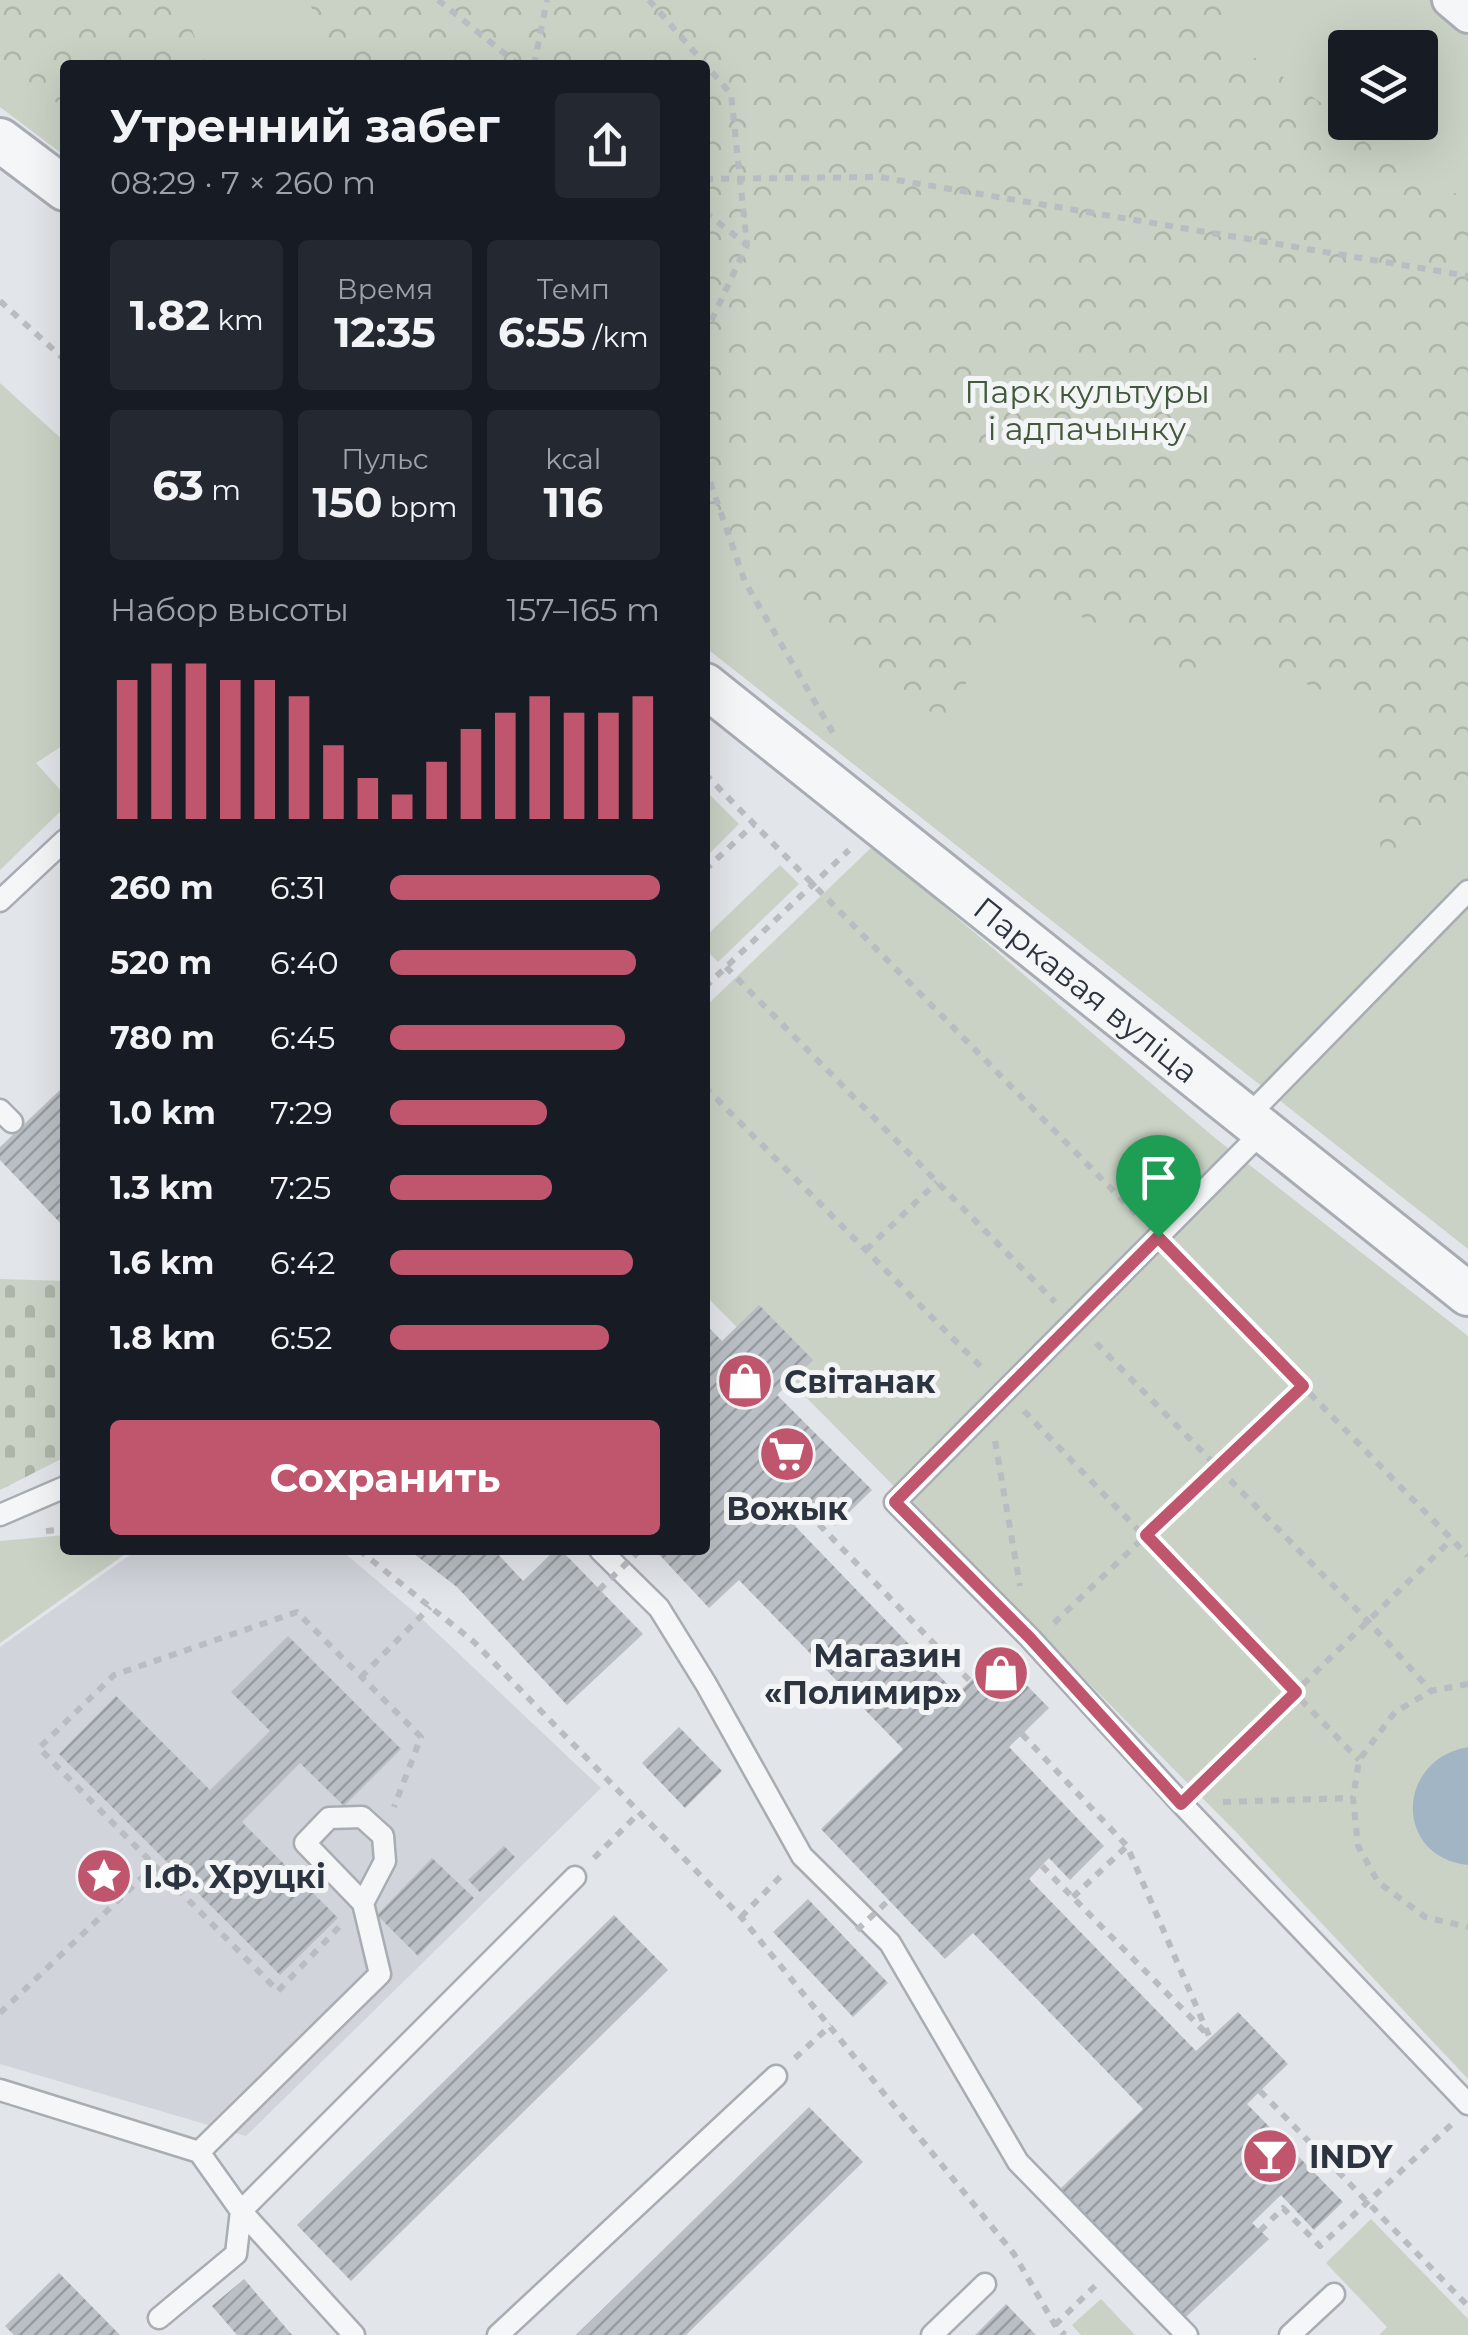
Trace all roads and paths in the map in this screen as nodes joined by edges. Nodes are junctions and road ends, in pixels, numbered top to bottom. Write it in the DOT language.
graph roads {
  1 [pos="438,0"];
  2 [pos="548,0"];
  3 [pos="649,0"];
  4 [pos="1448,0"];
  5 [pos="1468,16"];
  6 [pos="513,60"];
  7 [pos="535,60"];
  8 [pos="701,60"];
  9 [pos="710,70"];
  10 [pos="0,140"];
  11 [pos="740,178"];
  12 [pos="710,180"];
  13 [pos="60,185"];
  14 [pos="710,216"];
  15 [pos="747,245"];
  16 [pos="1468,276"];
  17 [pos="0,301"];
  18 [pos="710,323"];
  19 [pos="60,355"];
  20 [pos="710,481"];
  21 [pos="710,689"];
  22 [pos="806,766"];
  23 [pos="710,779"];
  24 [pos="754,824"];
  25 [pos="876,825"];
  26 [pos="60,845"];
  27 [pos="710,865"];
  28 [pos="813,884"];
  29 [pos="1468,890"];
  30 [pos="0,901"];
  31 [pos="710,983"];
  32 [pos="710,1092"];
  33 [pos="1255,1124"];
  34 [pos="937,1182"];
  35 [pos="1158,1237"];
  36 [pos="866,1250"];
  37 [pos="1468,1294"];
  38 [pos="1303,1386"];
  39 [pos="1005,1392"];
  40 [pos="989,1407"];
  41 [pos="60,1489"];
  42 [pos="808,1513"];
  43 [pos="0,1515"];
  44 [pos="1146,1535"];
  45 [pos="1452,1539"];
  46 [pos="365,1555"];
  47 [pos="605,1555"];
  48 [pos="635,1555"];
  49 [pos="1468,1556"];
  50 [pos="599,1590"];
  51 [pos="430,1607"];
  52 [pos="1031,1640"];
  53 [pos="362,1677"];
  54 [pos="970,1681"];
  55 [pos="1468,1684"];
  56 [pos="1296,1692"];
  57 [pos="1022,1734"];
  58 [pos="1359,1760"];
  59 [pos="1353,1798"];
  60 [pos="1181,1804"];
  61 [pos="639,1813"];
  62 [pos="383,1836"];
  63 [pos="1127,1846"];
  64 [pos="154,1865"];
  65 [pos="1042,1866"];
  66 [pos="783,1874"];
  67 [pos="576,1877"];
  68 [pos="1073,1897"];
  69 [pos="890,1900"];
  70 [pos="363,1903"];
  71 [pos="741,1917"];
  72 [pos="1468,1927"];
  73 [pos="857,1930"];
  74 [pos="0,2012"];
  75 [pos="831,2025"];
  76 [pos="776,2076"];
  77 [pos="0,2090"];
  78 [pos="1260,2091"];
  79 [pos="1468,2104"];
  80 [pos="1454,2123"];
  81 [pos="198,2152"];
  82 [pos="1367,2202"];
  83 [pos="241,2210"];
  84 [pos="1260,2230"];
  85 [pos="985,2284"];
  86 [pos="1090,2292"];
  87 [pos="1334,2294"];
  88 [pos="1468,2306"];
  89 [pos="159,2318"];
  90 [pos="1056,2326"];
  91 [pos="354,2335"];
  92 [pos="498,2335"];
  93 [pos="932,2335"];
  94 [pos="1064,2335"];
  95 [pos="1187,2335"];
  96 [pos="1290,2335"];
  1 -- 6 [label="path"];
  2 -- 7 [label="path"];
  3 -- 8 [label="path"];
  4 -- 5 [label="street"];
  9 -- 11 [label="path"];
  10 -- 13 [label="street"];
  11 -- 12 [label="path"];
  11 -- 15 [label="path"];
  11 -- 16 [label="path"];
  14 -- 15 [label="path"];
  15 -- 18 [label="path"];
  17 -- 19 [label="path"];
  20 -- 22 [label="path"];
  21 -- 22 [label="street, Паркавая вуліца"];
  22 -- 25 [label="street, Паркавая вуліца"];
  23 -- 24 [label="path"];
  24 -- 27 [label="path"];
  24 -- 28 [label="path"];
  25 -- 28 [label="path"];
  25 -- 33 [label="street, Паркавая вуліца"];
  26 -- 30 [label="lane"];
  28 -- 31 [label="path"];
  28 -- 35 [label="path"];
  29 -- 33 [label="lane"];
  32 -- 36 [label="path"];
  33 -- 35 [label="lane"];
  33 -- 37 [label="street, Паркавая вуліца"];
  34 -- 36 [label="path"];
  35 -- 38 [label="path"];
  35 -- 39 [label="lane"];
  36 -- 39 [label="path"];
  38 -- 44 [label="path"];
  38 -- 45 [label="path"];
  39 -- 40 [label="lane"];
  39 -- 44 [label="path"];
  40 -- 52 [label="path"];
  40 -- 52 [label="lane"];
  41 -- 43 [label="lane"];
  42 -- 54 [label="path"];
  44 -- 52 [label="path"];
  44 -- 56 [label="path"];
  45 -- 49 [label="path"];
  45 -- 56 [label="path"];
  46 -- 51 [label="path"];
  47 -- 95 [label="lane"];
  48 -- 50 [label="path, bridge"];
  51 -- 53 [label="path"];
  51 -- 61 [label="path"];
  52 -- 60 [label="lane"];
  53 -- 62 [label="path"];
  53 -- 64 [label="path"];
  55 -- 58 [label="path"];
  56 -- 58 [label="path"];
  56 -- 60 [label="path"];
  57 -- 63 [label="path"];
  58 -- 59 [label="path"];
  59 -- 60 [label="path"];
  59 -- 72 [label="path"];
  60 -- 79 [label="lane"];
  61 -- 67 [label="path"];
  61 -- 71 [label="path"];
  62 -- 70 [label="lane"];
  62 -- 70 [label="lane"];
  63 -- 68 [label="path"];
  63 -- 68 [label="path"];
  64 -- 70 [label="path"];
  64 -- 74 [label="path"];
  65 -- 68 [label="path"];
  66 -- 71 [label="path"];
  67 -- 83 [label="lane"];
  69 -- 73 [label="path, bridge"];
  70 -- 81 [label="lane"];
  71 -- 75 [label="path"];
  75 -- 76 [label="path"];
  75 -- 90 [label="path"];
  76 -- 92 [label="lane"];
  77 -- 81 [label="lane"];
  78 -- 82 [label="path"];
  80 -- 82 [label="path"];
  81 -- 83 [label="lane"];
  82 -- 84 [label="path"];
  82 -- 88 [label="path"];
  83 -- 89 [label="lane"];
  83 -- 91 [label="lane"];
  85 -- 93 [label="lane"];
  86 -- 90 [label="path"];
  87 -- 96 [label="lane"];
  90 -- 94 [label="path"];
}
